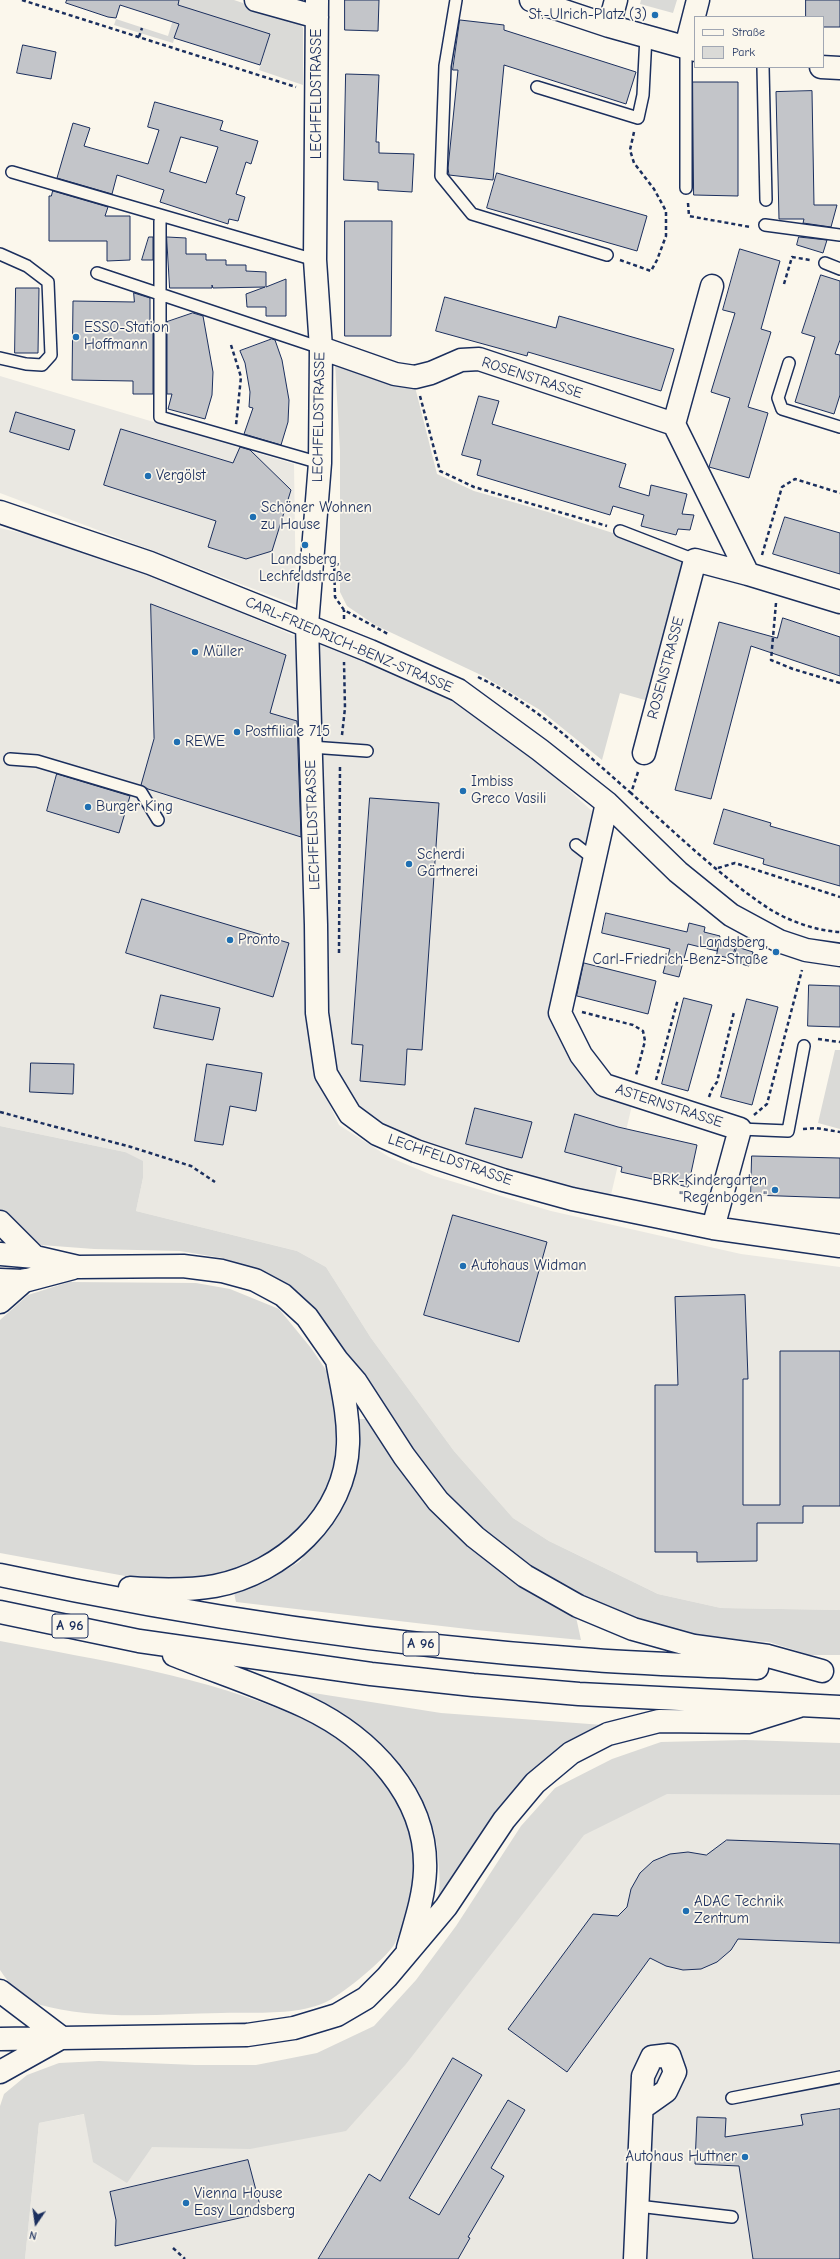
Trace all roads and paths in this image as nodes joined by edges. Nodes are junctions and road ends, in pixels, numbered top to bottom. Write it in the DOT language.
graph roads {
  1 [pos="22,0"];
  2 [pos="256,0"];
  3 [pos="456,0"];
  4 [pos="531,0"];
  5 [pos="616,0"];
  6 [pos="698,0"];
  7 [pos="317,9"];
  8 [pos="695,16"];
  9 [pos="694,24"];
  10 [pos="609,26"];
  11 [pos="142,28"];
  12 [pos="646,36"];
  13 [pos="139,37"];
  14 [pos="690,49"];
  15 [pos="824,67"];
  16 [pos="763,68"];
  17 [pos="840,68"];
  18 [pos="537,87"];
  19 [pos="317,94"];
  20 [pos="638,118"];
  21 [pos="12,172"];
  22 [pos="686,187"];
  23 [pos="766,200"];
  24 [pos="160,221"];
  25 [pos="765,225"];
  26 [pos="840,235"];
  27 [pos="0,254"];
  28 [pos="607,255"];
  29 [pos="315,260"];
  30 [pos="825,263"];
  31 [pos="840,268"];
  32 [pos="97,273"];
  33 [pos="784,284"];
  34 [pos="712,286"];
  35 [pos="159,294"];
  36 [pos="232,345"];
  37 [pos="321,348"];
  38 [pos="0,358"];
  39 [pos="789,363"];
  40 [pos="415,376"];
  41 [pos="674,424"];
  42 [pos="840,427"];
  43 [pos="232,438"];
  44 [pos="320,463"];
  45 [pos="840,492"];
  46 [pos="0,512"];
  47 [pos="620,531"];
  48 [pos="334,558"];
  49 [pos="695,560"];
  50 [pos="752,575"];
  51 [pos="778,583"];
  52 [pos="840,602"];
  53 [pos="344,610"];
  54 [pos="307,625"];
  55 [pos="394,637"];
  56 [pos="343,641"];
  57 [pos="476,676"];
  58 [pos="840,683"];
  59 [pos="311,747"];
  60 [pos="340,749"];
  61 [pos="367,751"];
  62 [pos="644,753"];
  63 [pos="10,759"];
  64 [pos="631,793"];
  65 [pos="607,803"];
  66 [pos="158,820"];
  67 [pos="576,845"];
  68 [pos="594,859"];
  69 [pos="718,868"];
  70 [pos="840,897"];
  71 [pos="840,932"];
  72 [pos="806,950"];
  73 [pos="840,955"];
  74 [pos="338,960"];
  75 [pos="678,999"];
  76 [pos="562,1007"];
  77 [pos="734,1012"];
  78 [pos="804,1046"];
  79 [pos="640,1097"];
  80 [pos="0,1112"];
  81 [pos="703,1117"];
  82 [pos="740,1129"];
  83 [pos="788,1131"];
  84 [pos="840,1132"];
  85 [pos="215,1182"];
  86 [pos="0,1222"];
  87 [pos="713,1228"];
  88 [pos="840,1246"];
  89 [pos="0,1254"];
  90 [pos="35,1257"];
  91 [pos="78,1267"];
  92 [pos="0,1280"];
  93 [pos="25,1280"];
  94 [pos="0,1302"];
  95 [pos="337,1360"];
  96 [pos="0,1575"];
  97 [pos="24,1580"];
  98 [pos="0,1612"];
  99 [pos="139,1641"];
  100 [pos="831,1671"];
  101 [pos="799,1706"];
  102 [pos="840,1707"];
  103 [pos="407,1953"];
  104 [pos="0,1991"];
  105 [pos="0,2038"];
  106 [pos="62,2038"];
  107 [pos="0,2072"];
  108 [pos="840,2077"];
  109 [pos="732,2098"];
  110 [pos="642,2108"];
  111 [pos="638,2206"];
  112 [pos="732,2217"];
  113 [pos="173,2248"];
  114 [pos="185,2259"];
  115 [pos="635,2259"];
  1 -- 13 [label="path"];
  2 -- 7 [label="main road, LECHFELDSTRASSE"];
  3 -- 28 [label="lane"];
  4 -- 10 [label="main road"];
  5 -- 10 [label="main road"];
  6 -- 8 [label="main road"];
  7 -- 19 [label="main road, LECHFELDSTRASSE"];
  9 -- 14 [label="main road"];
  10 -- 12 [label="main road"];
  11 -- 13 [label="path"];
  12 -- 14 [label="main road"];
  12 -- 20 [label="lane"];
  13 -- 19 [label="path"];
  14 -- 22 [label="lane"];
  15 -- 17 [label="main road"];
  16 -- 23 [label="lane"];
  18 -- 20 [label="lane"];
  19 -- 29 [label="main road, LECHFELDSTRASSE"];
  20 -- 28 [label="path"];
  21 -- 29 [label="lane"];
  22 -- 25 [label="path"];
  24 -- 35 [label="lane"];
  25 -- 26 [label="lane"];
  27 -- 38 [label="lane"];
  29 -- 37 [label="main road, LECHFELDSTRASSE"];
  30 -- 31 [label="lane"];
  30 -- 33 [label="path"];
  32 -- 35 [label="lane"];
  34 -- 41 [label="main road"];
  35 -- 37 [label="lane"];
  35 -- 43 [label="lane"];
  36 -- 43 [label="path"];
  37 -- 40 [label="main road, ROSENSTRASSE"];
  37 -- 44 [label="main road, LECHFELDSTRASSE"];
  39 -- 42 [label="lane"];
  40 -- 41 [label="main road, ROSENSTRASSE"];
  40 -- 47 [label="path"];
  41 -- 50 [label="main road"];
  43 -- 44 [label="lane"];
  44 -- 54 [label="main road, LECHFELDSTRASSE"];
  45 -- 50 [label="path"];
  46 -- 54 [label="main road, CARL-FRIEDRICH-BENZ-STRASSE"];
  47 -- 49 [label="lane"];
  48 -- 53 [label="path"];
  49 -- 50 [label="main road"];
  49 -- 62 [label="main road, ROSENSTRASSE"];
  50 -- 51 [label="main road"];
  51 -- 52 [label="main road"];
  51 -- 58 [label="path"];
  53 -- 55 [label="path"];
  53 -- 56 [label="path"];
  54 -- 56 [label="main road, CARL-FRIEDRICH-BENZ-STRASSE"];
  54 -- 59 [label="main road, LECHFELDSTRASSE"];
  56 -- 60 [label="path"];
  56 -- 65 [label="main road, CARL-FRIEDRICH-BENZ-STRASSE"];
  57 -- 64 [label="path"];
  59 -- 60 [label="lane"];
  59 -- 87 [label="main road, LECHFELDSTRASSE"];
  60 -- 61 [label="lane"];
  60 -- 74 [label="path"];
  62 -- 64 [label="path"];
  63 -- 66 [label="lane"];
  64 -- 69 [label="path"];
  65 -- 68 [label="main road, ASTERNSTRASSE"];
  65 -- 72 [label="main road, CARL-FRIEDRICH-BENZ-STRASSE"];
  67 -- 68 [label="lane"];
  68 -- 76 [label="main road, ASTERNSTRASSE"];
  69 -- 70 [label="path"];
  69 -- 71 [label="path"];
  72 -- 73 [label="main road, CARL-FRIEDRICH-BENZ-STRASSE"];
  72 -- 82 [label="path"];
  75 -- 79 [label="path"];
  76 -- 79 [label="main road, ASTERNSTRASSE"];
  76 -- 79 [label="path"];
  77 -- 81 [label="path"];
  78 -- 83 [label="lane"];
  79 -- 81 [label="main road, ASTERNSTRASSE"];
  80 -- 85 [label="path"];
  81 -- 82 [label="main road, ASTERNSTRASSE"];
  82 -- 83 [label="lane"];
  82 -- 87 [label="main road, ASTERNSTRASSE"];
  83 -- 84 [label="path"];
  86 -- 90 [label="main road"];
  87 -- 88 [label="main road, LECHFELDSTRASSE"];
  89 -- 90 [label="main road"];
  90 -- 91 [label="main road"];
  91 -- 93 [label="main road"];
  91 -- 95 [label="main road"];
  92 -- 93 [label="main road"];
  93 -- 94 [label="main road"];
  95 -- 97 [label="main road"];
  95 -- 100 [label="main road"];
  96 -- 97 [label="main road, A 96"];
  97 -- 100 [label="main road, A 96"];
  98 -- 99 [label="main road, A 96"];
  99 -- 101 [label="main road, A 96"];
  99 -- 103 [label="main road"];
  101 -- 102 [label="main road, A 96"];
  101 -- 103 [label="main road"];
  103 -- 106 [label="main road"];
  104 -- 106 [label="main road"];
  105 -- 106 [label="main road"];
  106 -- 107 [label="main road"];
  108 -- 109 [label="lane"];
  110 -- 111 [label="main road"];
  111 -- 112 [label="lane"];
  111 -- 115 [label="main road"];
  113 -- 114 [label="path"];
}
